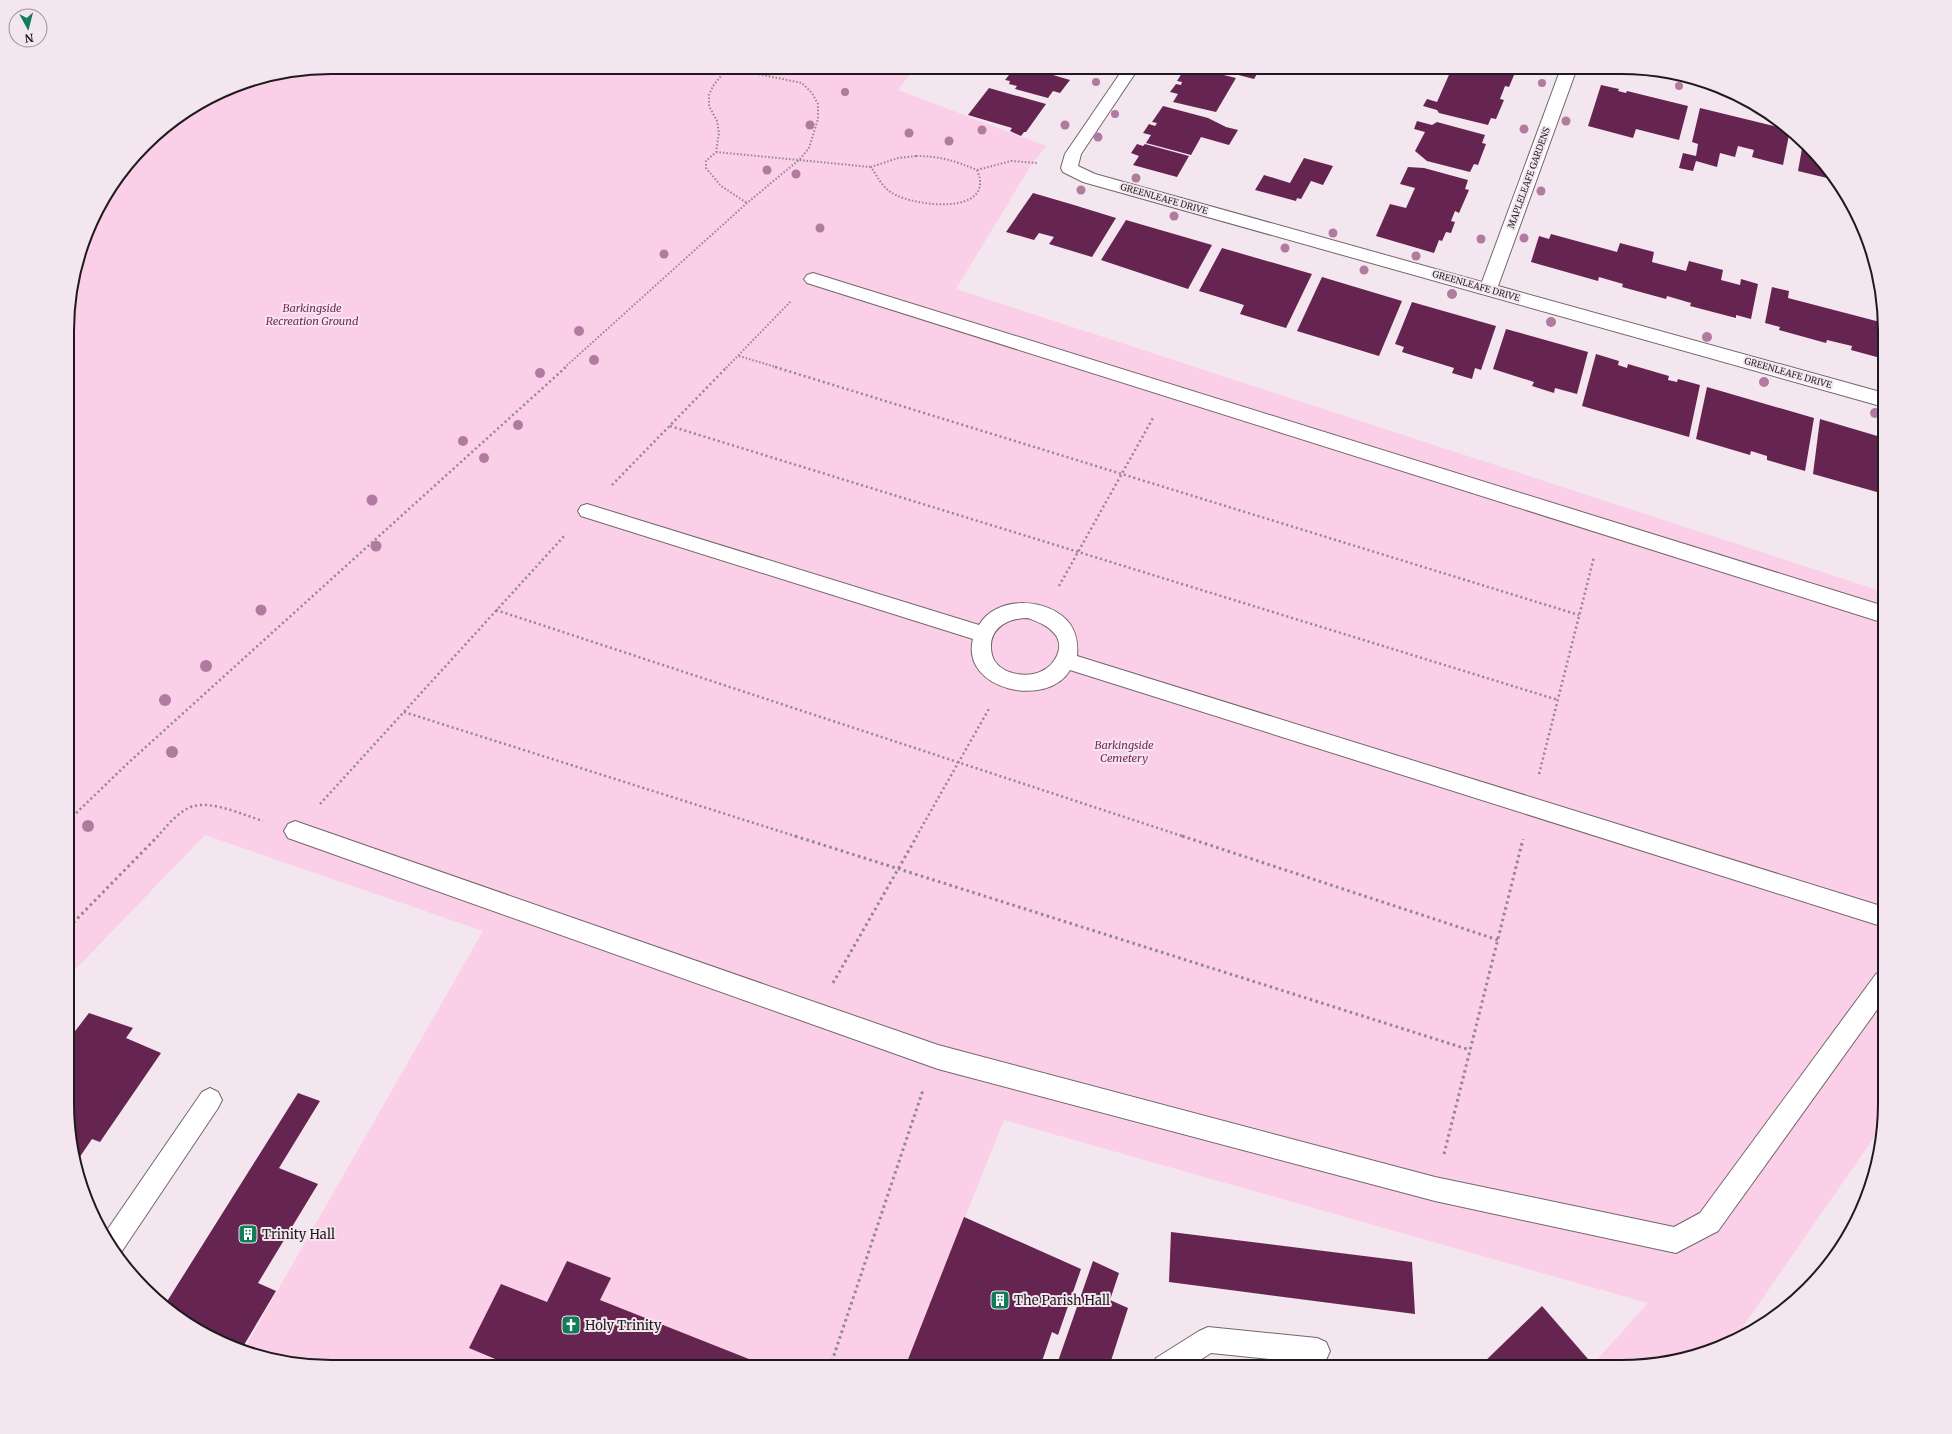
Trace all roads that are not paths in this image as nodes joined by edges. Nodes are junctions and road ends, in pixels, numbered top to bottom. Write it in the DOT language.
graph roads {
  1 [pos="1128,74"];
  2 [pos="1567,74"];
  3 [pos="813,279"];
  4 [pos="1488,289"];
  5 [pos="1878,398"];
  6 [pos="587,511"];
  7 [pos="1878,613"];
  8 [pos="983,634"];
  9 [pos="1066,661"];
  10 [pos="295,831"];
  11 [pos="1878,915"];
  12 [pos="1878,990"];
  13 [pos="210,1100"];
  14 [pos="114,1242"];
  15 [pos="1317,1351"];
  16 [pos="1176,1360"];
  1 -- 4 [label="street, GREENLEAFE DRIVE"];
  2 -- 4 [label="street, MAPLELEAFE GARDENS"];
  3 -- 7 [label="street"];
  4 -- 5 [label="street, GREENLEAFE DRIVE"];
  6 -- 8 [label="lane"];
  8 -- 9 [label="lane"];
  8 -- 9 [label="lane"];
  9 -- 11 [label="lane"];
  10 -- 12 [label="lane"];
  13 -- 14 [label="lane"];
  15 -- 16 [label="lane"];
}
